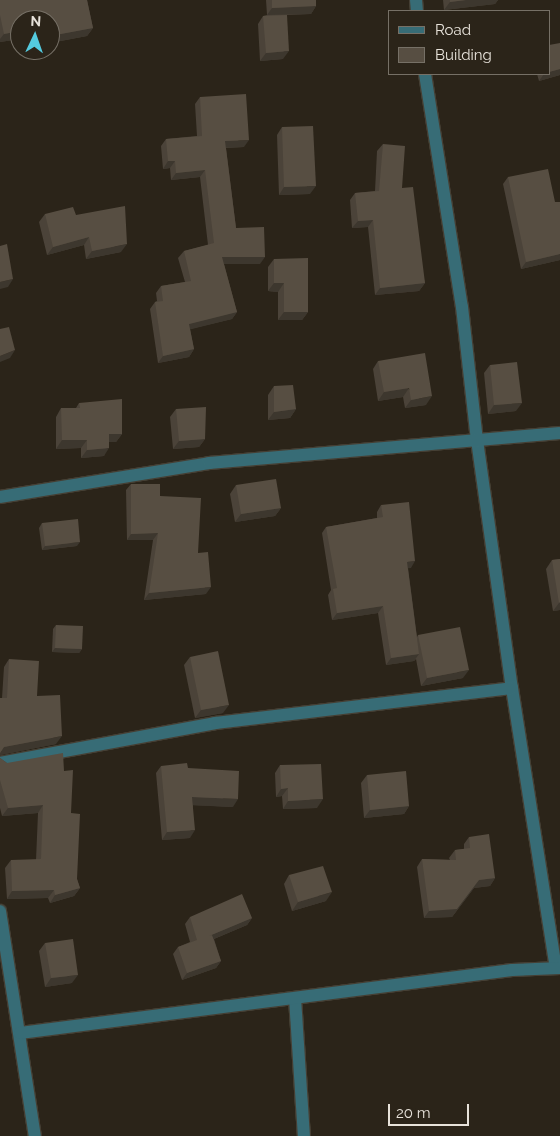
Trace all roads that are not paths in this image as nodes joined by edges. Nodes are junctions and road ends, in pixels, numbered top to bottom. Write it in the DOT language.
graph roads {
  1 [pos="425,75"];
  2 [pos="560,434"];
  3 [pos="477,440"];
  4 [pos="0,497"];
  5 [pos="512,688"];
  6 [pos="0,763"];
  7 [pos="0,911"];
  8 [pos="558,968"];
  9 [pos="295,998"];
  10 [pos="20,1033"];
  11 [pos="35,1136"];
  12 [pos="304,1136"];
  1 -- 3 [label="street"];
  2 -- 3 [label="street"];
  3 -- 4 [label="street"];
  3 -- 5 [label="street"];
  5 -- 6 [label="street"];
  5 -- 8 [label="street"];
  7 -- 10 [label="street"];
  8 -- 9 [label="street"];
  9 -- 10 [label="street"];
  9 -- 12 [label="street"];
  10 -- 11 [label="street"];
}
